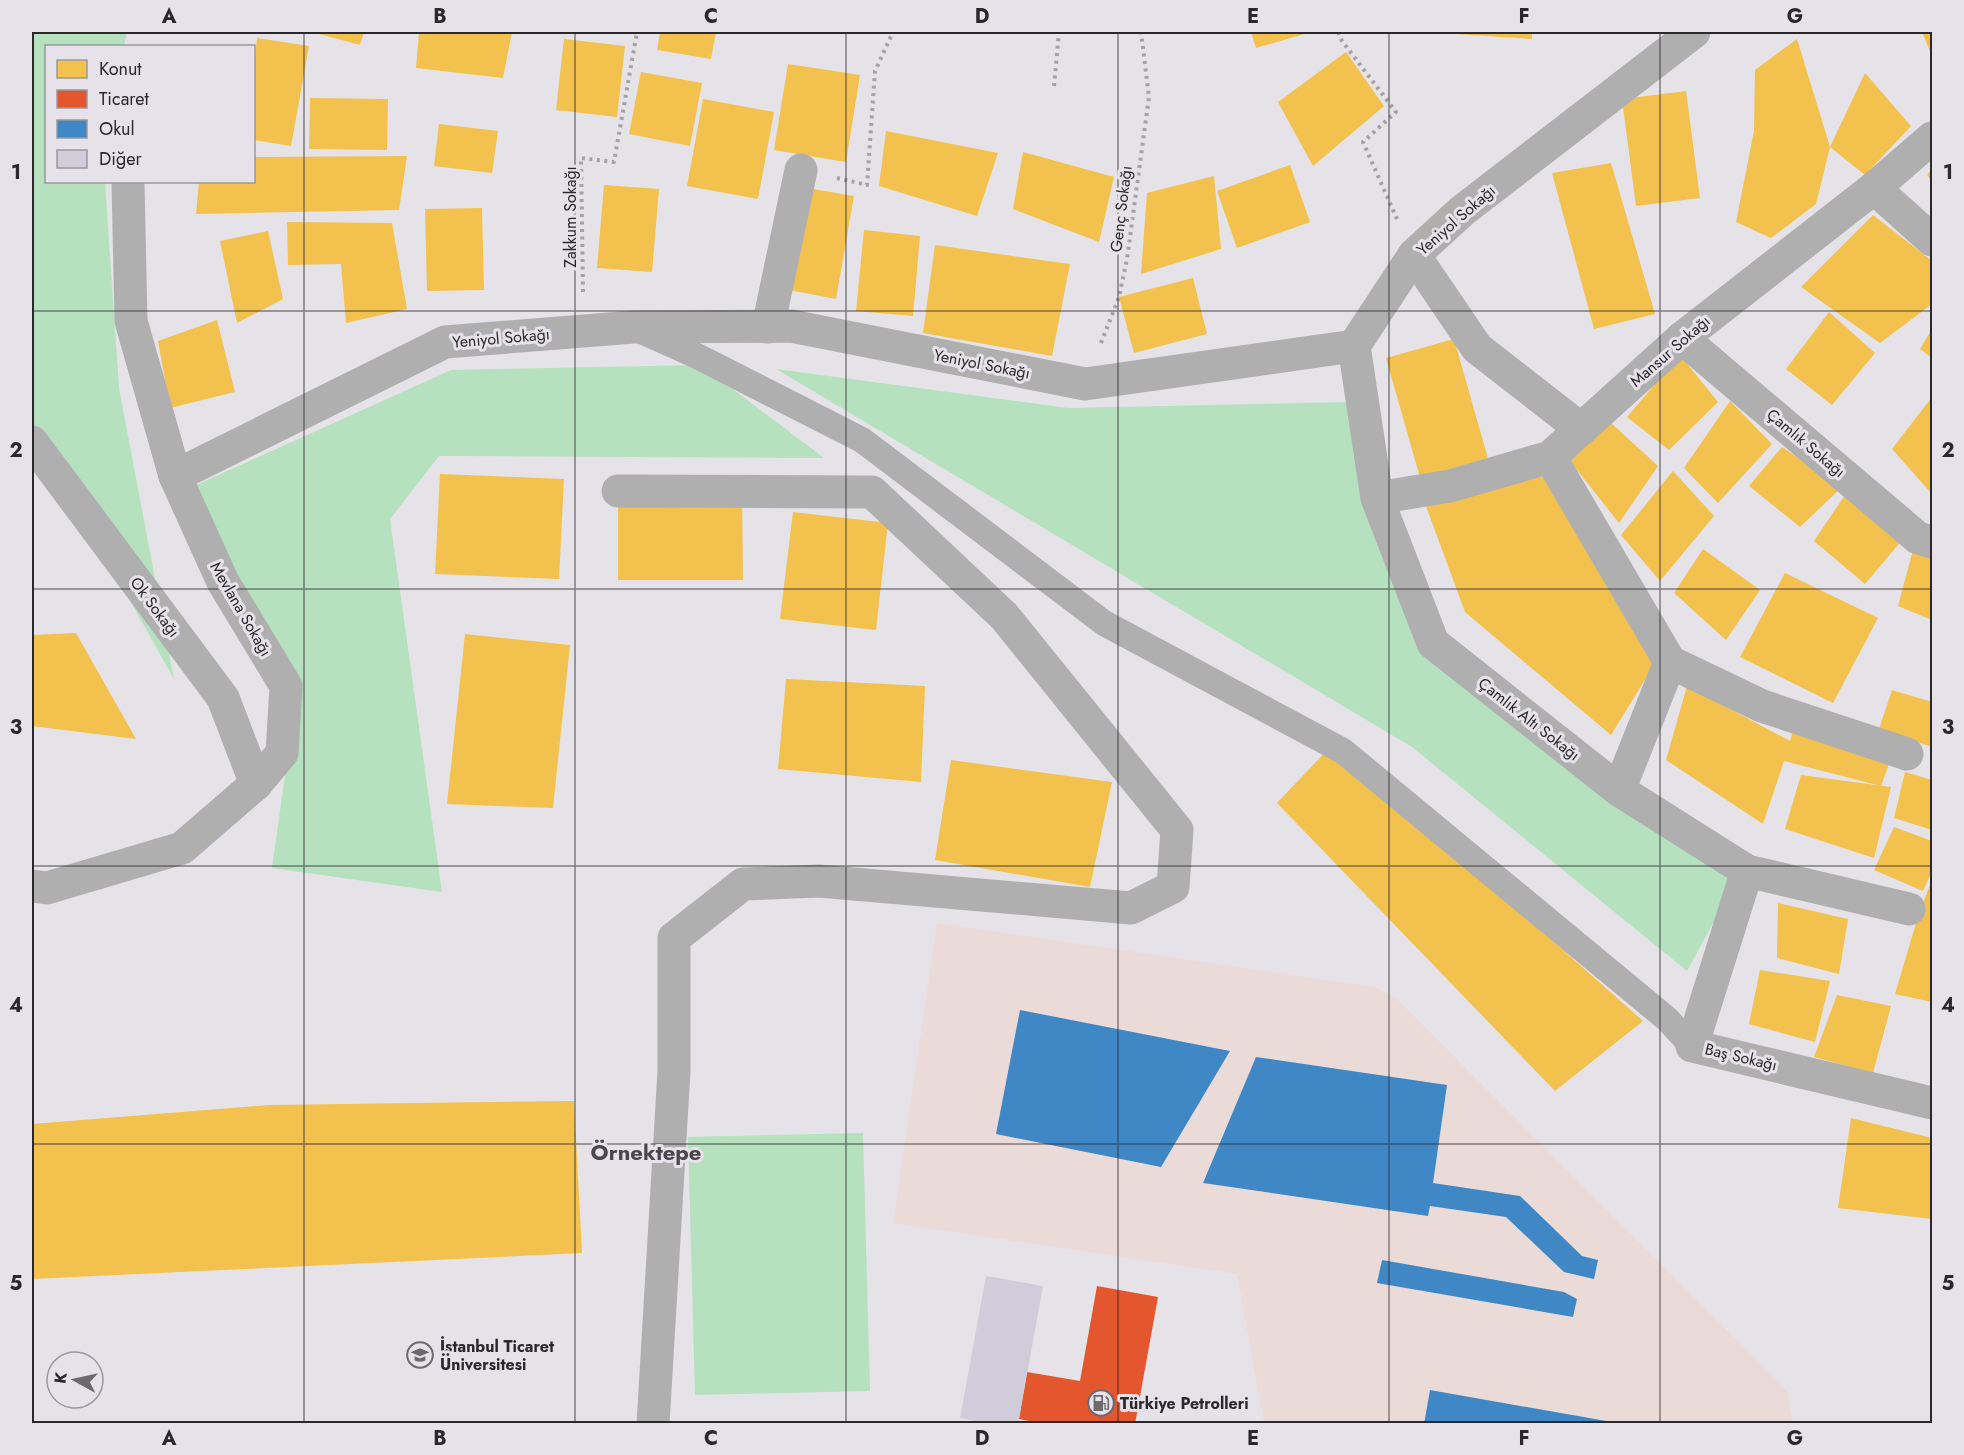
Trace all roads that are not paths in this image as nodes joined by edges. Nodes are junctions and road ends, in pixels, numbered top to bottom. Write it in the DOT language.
graph roads {
  1 [pos="1694,32"];
  2 [pos="1932,138"];
  3 [pos="801,170"];
  4 [pos="128,183"];
  5 [pos="1874,188"];
  6 [pos="1932,240"];
  7 [pos="1414,255"];
  8 [pos="634,327"];
  9 [pos="768,327"];
  10 [pos="1682,338"];
  11 [pos="1354,346"];
  12 [pos="1581,429"];
  13 [pos="32,442"];
  14 [pos="1550,457"];
  15 [pos="175,476"];
  16 [pos="618,491"];
  17 [pos="1377,498"];
  18 [pos="1932,542"];
  19 [pos="1670,662"];
  20 [pos="1906,754"];
  21 [pos="256,784"];
  22 [pos="1619,790"];
  23 [pos="1747,871"];
  24 [pos="32,886"];
  25 [pos="1909,909"];
  26 [pos="1692,1046"];
  27 [pos="1932,1104"];
  28 [pos="653,1424"];
  1 -- 7 [label="street, Yeniyol Sokağı"];
  2 -- 5 [label="street, Mansur Sokağı"];
  3 -- 9 [label="street"];
  4 -- 15 [label="street, Mevlana Sokağı"];
  5 -- 6 [label="street"];
  5 -- 10 [label="street, Mansur Sokağı"];
  7 -- 11 [label="street, Yeniyol Sokağı"];
  7 -- 12 [label="street"];
  8 -- 9 [label="street, Yeniyol Sokağı"];
  8 -- 15 [label="street, Yeniyol Sokağı"];
  8 -- 26 [label="lane"];
  9 -- 11 [label="street, Yeniyol Sokağı"];
  10 -- 12 [label="street, Mansur Sokağı"];
  10 -- 18 [label="street, Çamlık Sokağı"];
  11 -- 17 [label="street, Çamlık Altı Sokağı"];
  12 -- 14 [label="street, Mansur Sokağı"];
  13 -- 21 [label="street, Ok Sokağı"];
  14 -- 17 [label="street, Mansur Sokağı"];
  14 -- 19 [label="street"];
  15 -- 21 [label="street, Mevlana Sokağı"];
  16 -- 28 [label="street"];
  17 -- 22 [label="street, Çamlık Altı Sokağı"];
  19 -- 20 [label="street"];
  19 -- 22 [label="street"];
  21 -- 24 [label="street, Mevlana Sokağı"];
  22 -- 23 [label="street, Çamlık Altı Sokağı"];
  23 -- 25 [label="street, Çamlık Altı Sokağı"];
  23 -- 26 [label="street, Baş Sokağı"];
  26 -- 27 [label="street, Baş Sokağı"];
}
